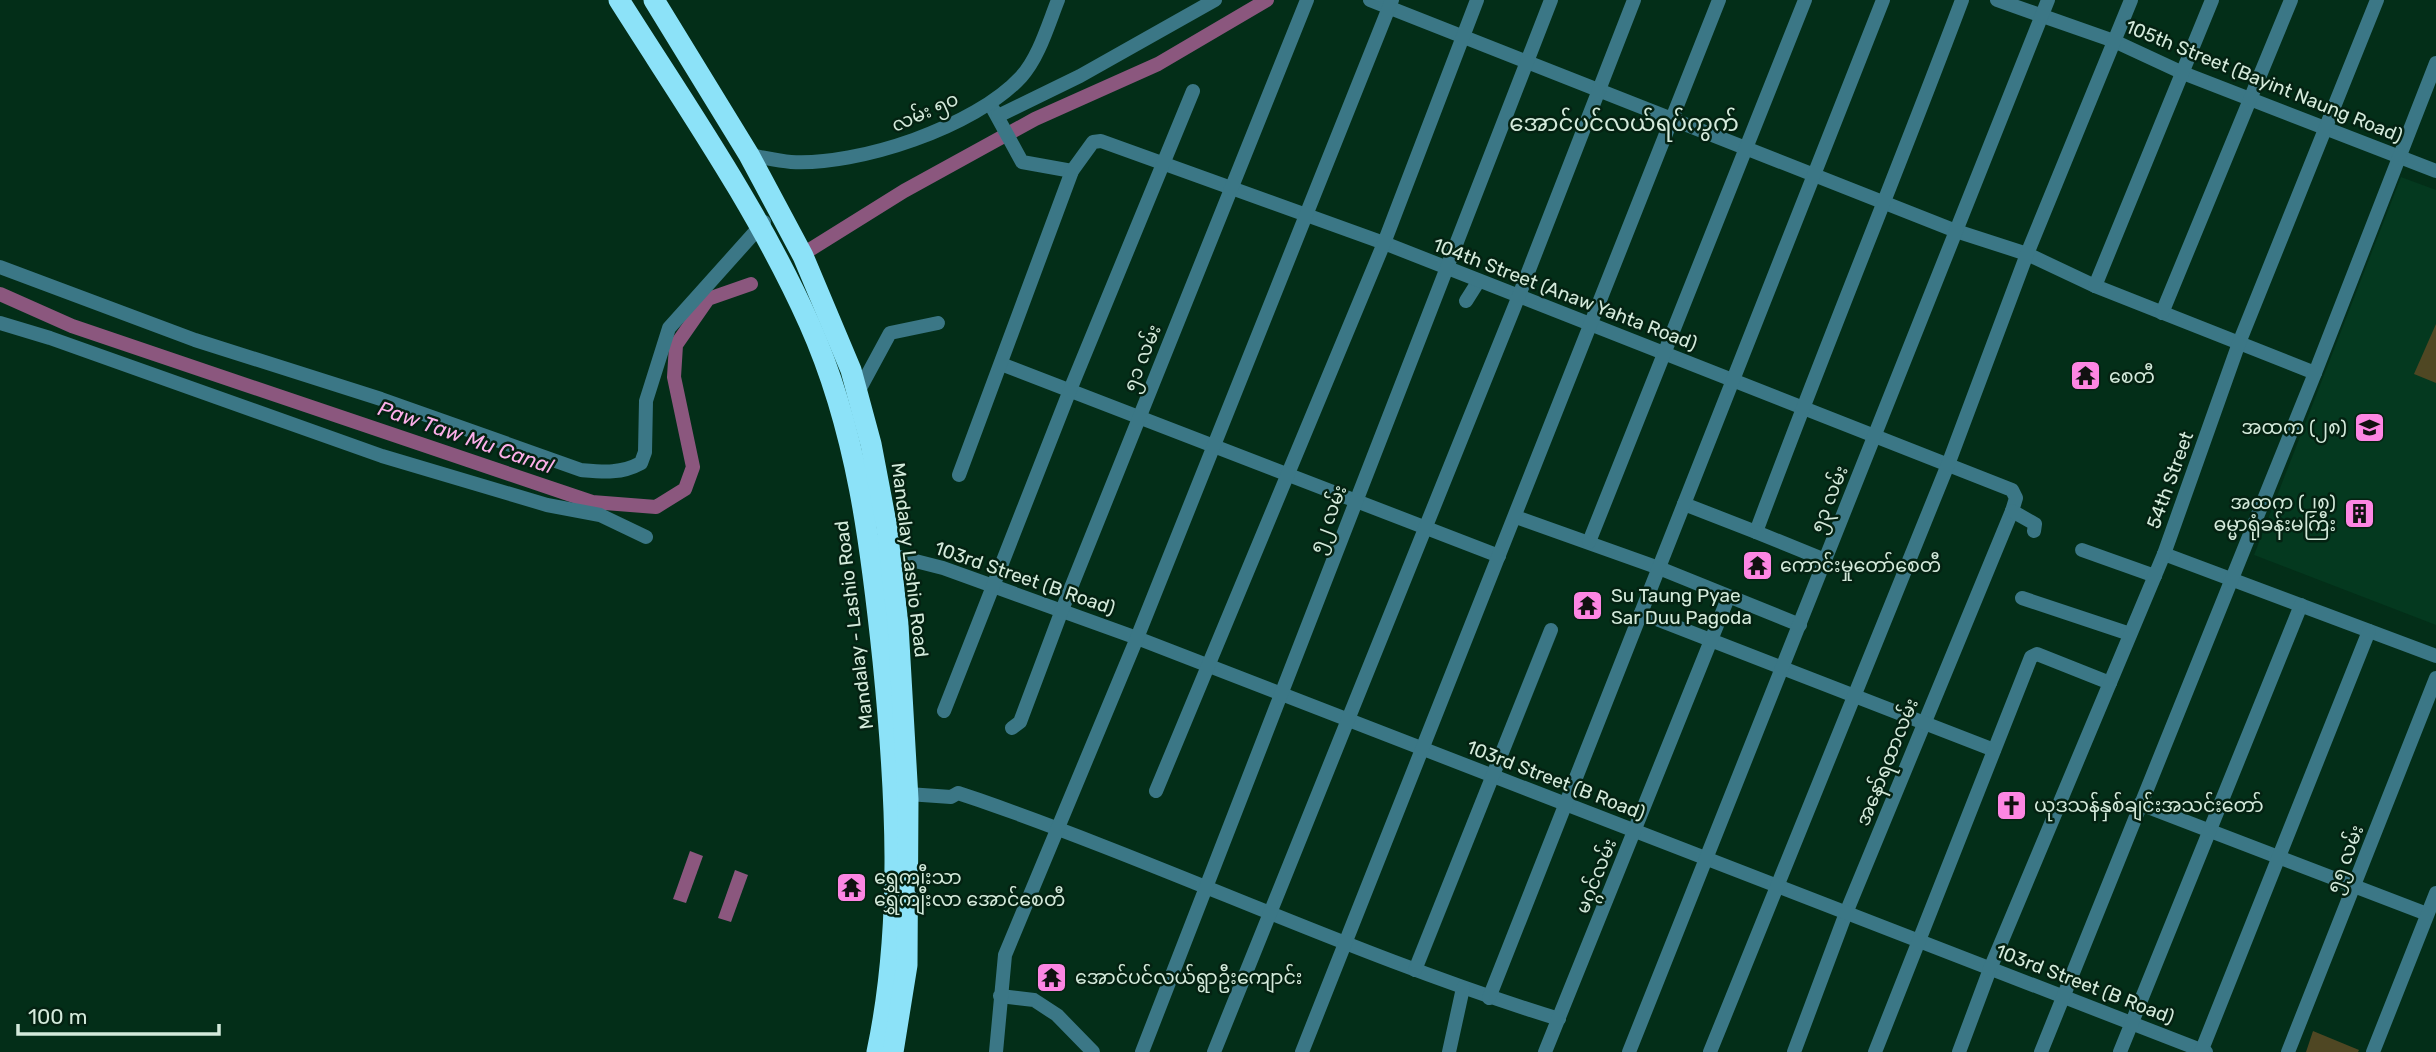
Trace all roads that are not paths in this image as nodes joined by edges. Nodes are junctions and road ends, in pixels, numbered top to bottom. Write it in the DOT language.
graph roads {
  1 [pos="619,0"];
  2 [pos="654,0"];
  3 [pos="1058,0"];
  4 [pos="1215,0"];
  5 [pos="1307,0"];
  6 [pos="1370,0"];
  7 [pos="1477,0"];
  8 [pos="1551,0"];
  9 [pos="1634,0"];
  10 [pos="1719,0"];
  11 [pos="1805,0"];
  12 [pos="1883,0"];
  13 [pos="1962,0"];
  14 [pos="1997,0"];
  15 [pos="2048,0"];
  16 [pos="2130,0"];
  17 [pos="2212,0"];
  18 [pos="2291,0"];
  19 [pos="2377,0"];
  20 [pos="1391,3"];
  21 [pos="2042,17"];
  22 [pos="1462,36"];
  23 [pos="2114,41"];
  24 [pos="2436,62"];
  25 [pos="1527,63"];
  26 [pos="2183,73"];
  27 [pos="1600,90"];
  28 [pos="1193,91"];
  29 [pos="2249,99"];
  30 [pos="989,102"];
  31 [pos="998,116"];
  32 [pos="1672,119"];
  33 [pos="2325,129"];
  34 [pos="1746,148"];
  35 [pos="748,155"];
  36 [pos="2397,157"];
  37 [pos="1165,162"];
  38 [pos="1072,171"];
  39 [pos="2436,171"];
  40 [pos="1815,176"];
  41 [pos="1233,188"];
  42 [pos="1886,203"];
  43 [pos="778,210"];
  44 [pos="1306,214"];
  45 [pos="760,225"];
  46 [pos="1956,231"];
  47 [pos="1384,243"];
  48 [pos="2027,254"];
  49 [pos="0,267"];
  50 [pos="1447,269"];
  51 [pos="1478,282"];
  52 [pos="2095,286"];
  53 [pos="1518,298"];
  54 [pos="1465,301"];
  55 [pos="2162,313"];
  56 [pos="0,323"];
  57 [pos="938,323"];
  58 [pos="1591,325"];
  59 [pos="2239,342"];
  60 [pos="1666,355"];
  61 [pos="1001,364"];
  62 [pos="2315,373"];
  63 [pos="1734,381"];
  64 [pos="1070,390"];
  65 [pos="857,394"];
  66 [pos="1802,408"];
  67 [pos="1138,418"];
  68 [pos="1875,436"];
  69 [pos="1213,445"];
  70 [pos="1949,463"];
  71 [pos="1287,473"];
  72 [pos="959,475"];
  73 [pos="2012,489"];
  74 [pos="1356,500"];
  75 [pos="1684,504"];
  76 [pos="2012,511"];
  77 [pos="1516,517"];
  78 [pos="1424,527"];
  79 [pos="2034,531"];
  80 [pos="1756,532"];
  81 [pos="646,537"];
  82 [pos="1589,542"];
  83 [pos="2082,550"];
  84 [pos="881,553"];
  85 [pos="2164,554"];
  86 [pos="1499,556"];
  87 [pos="1825,560"];
  88 [pos="1659,568"];
  89 [pos="2155,576"];
  90 [pos="2230,579"];
  91 [pos="995,586"];
  92 [pos="1728,598"];
  93 [pos="2022,598"];
  94 [pos="2301,605"];
  95 [pos="1062,610"];
  96 [pos="1641,613"];
  97 [pos="1800,625"];
  98 [pos="1550,631"];
  99 [pos="2369,631"];
  100 [pos="2130,634"];
  101 [pos="1137,638"];
  102 [pos="1711,641"];
  103 [pos="2436,656"];
  104 [pos="1208,666"];
  105 [pos="1782,668"];
  106 [pos="2436,678"];
  107 [pos="2110,683"];
  108 [pos="1280,692"];
  109 [pos="1853,694"];
  110 [pos="944,711"];
  111 [pos="1346,719"];
  112 [pos="1924,722"];
  113 [pos="1012,728"];
  114 [pos="1423,749"];
  115 [pos="1994,750"];
  116 [pos="1493,776"];
  117 [pos="1156,791"];
  118 [pos="908,794"];
  119 [pos="1564,804"];
  120 [pos="2140,804"];
  121 [pos="1059,828"];
  122 [pos="1635,831"];
  123 [pos="2209,832"];
  124 [pos="1706,859"];
  125 [pos="2278,859"];
  126 [pos="1776,885"];
  127 [pos="1208,886"];
  128 [pos="2355,887"];
  129 [pos="2436,892"];
  130 [pos="1846,913"];
  131 [pos="1268,914"];
  132 [pos="2427,914"];
  133 [pos="1918,941"];
  134 [pos="1346,945"];
  135 [pos="1990,969"];
  136 [pos="1415,970"];
  137 [pos="1463,988"];
  138 [pos="1000,996"];
  139 [pos="2063,997"];
  140 [pos="1489,998"];
  141 [pos="1559,1019"];
  142 [pos="2131,1023"];
  143 [pos="1633,1051"];
  144 [pos="2203,1051"];
  145 [pos="877,1052"];
  146 [pos="893,1052"];
  147 [pos="996,1052"];
  148 [pos="1093,1052"];
  149 [pos="1142,1052"];
  150 [pos="1214,1052"];
  151 [pos="1303,1052"];
  152 [pos="1449,1052"];
  153 [pos="1545,1052"];
  154 [pos="1710,1052"];
  155 [pos="1794,1052"];
  156 [pos="1875,1052"];
  157 [pos="1959,1052"];
  158 [pos="2041,1052"];
  159 [pos="2120,1052"];
  160 [pos="2288,1052"];
  161 [pos="2373,1052"];
  1 -- 45 [label="highway, Mandalay - Lashio Road"];
  2 -- 35 [label="highway, Mandalay Lashio Road"];
  3 -- 30 [label="street, လမ်း ၅၀"];
  4 -- 31 [label="street"];
  5 -- 41 [label="street, ၅၁ လမ်း"];
  6 -- 20 [label="street"];
  7 -- 22 [label="street"];
  8 -- 25 [label="street, ၅၂ လမ်း"];
  9 -- 27 [label="street"];
  10 -- 32 [label="street"];
  11 -- 34 [label="street"];
  12 -- 40 [label="street"];
  13 -- 42 [label="street"];
  14 -- 21 [label="street, 105th Street (Bayint Naung Road)"];
  15 -- 21 [label="street, ၅၃ လမ်း"];
  16 -- 23 [label="street"];
  17 -- 26 [label="street"];
  18 -- 29 [label="street"];
  19 -- 33 [label="street, 54th Street"];
  20 -- 22 [label="street"];
  20 -- 44 [label="street"];
  21 -- 23 [label="street, 105th Street (Bayint Naung Road)"];
  21 -- 46 [label="street, ၅၃ လမ်း"];
  22 -- 25 [label="street"];
  22 -- 47 [label="street"];
  23 -- 26 [label="street, 105th Street (Bayint Naung Road)"];
  23 -- 48 [label="street"];
  24 -- 36 [label="street"];
  25 -- 27 [label="street"];
  25 -- 50 [label="street, ၅၂ လမ်း"];
  26 -- 29 [label="street, 105th Street (Bayint Naung Road)"];
  26 -- 52 [label="street"];
  27 -- 32 [label="street"];
  27 -- 53 [label="street"];
  28 -- 37 [label="street"];
  29 -- 33 [label="street, 105th Street (Bayint Naung Road)"];
  29 -- 55 [label="street"];
  30 -- 31 [label="street"];
  30 -- 35 [label="street, လမ်း ၅၀"];
  31 -- 38 [label="street"];
  32 -- 34 [label="street"];
  32 -- 58 [label="street"];
  33 -- 36 [label="street, 105th Street (Bayint Naung Road)"];
  33 -- 59 [label="street, 54th Street"];
  34 -- 40 [label="street"];
  34 -- 60 [label="street"];
  35 -- 43 [label="highway, Mandalay Lashio Road"];
  36 -- 39 [label="street, 105th Street (Bayint Naung Road)"];
  36 -- 62 [label="street"];
  37 -- 38 [label="street, 104th Street (Anaw Yahta Road)"];
  37 -- 41 [label="street, 104th Street (Anaw Yahta Road)"];
  37 -- 64 [label="street"];
  38 -- 61 [label="street"];
  40 -- 42 [label="street"];
  40 -- 63 [label="street"];
  41 -- 44 [label="street, 104th Street (Anaw Yahta Road)"];
  41 -- 67 [label="street, ၅၁ လမ်း"];
  42 -- 46 [label="street"];
  42 -- 66 [label="street"];
  43 -- 45 [label="street"];
  43 -- 65 [label="highway, Mandalay Lashio Road"];
  44 -- 47 [label="street, 104th Street (Anaw Yahta Road)"];
  44 -- 69 [label="street"];
  45 -- 49 [label="street"];
  45 -- 84 [label="highway, Mandalay - Lashio Road"];
  46 -- 48 [label="street"];
  46 -- 68 [label="street, ၅၃ လမ်း"];
  47 -- 50 [label="street, 104th Street (Anaw Yahta Road)"];
  47 -- 71 [label="street"];
  48 -- 52 [label="street"];
  48 -- 70 [label="street"];
  50 -- 51 [label="street, 104th Street (Anaw Yahta Road)"];
  50 -- 74 [label="street, ၅၂ လမ်း"];
  51 -- 53 [label="street, 104th Street (Anaw Yahta Road)"];
  51 -- 54 [label="street"];
  52 -- 55 [label="street"];
  53 -- 58 [label="street, 104th Street (Anaw Yahta Road)"];
  53 -- 78 [label="street"];
  55 -- 59 [label="street"];
  56 -- 81 [label="street"];
  57 -- 65 [label="street"];
  58 -- 60 [label="street, 104th Street (Anaw Yahta Road)"];
  58 -- 77 [label="street"];
  59 -- 62 [label="street"];
  59 -- 85 [label="street, 54th Street"];
  60 -- 63 [label="street, 104th Street (Anaw Yahta Road)"];
  60 -- 82 [label="street"];
  61 -- 64 [label="street"];
  61 -- 72 [label="street"];
  62 -- 90 [label="street"];
  63 -- 66 [label="street, 104th Street (Anaw Yahta Road)"];
  63 -- 75 [label="street"];
  64 -- 67 [label="street"];
  64 -- 91 [label="street"];
  65 -- 84 [label="highway, Mandalay Lashio Road"];
  66 -- 68 [label="street, 104th Street (Anaw Yahta Road)"];
  66 -- 80 [label="street"];
  67 -- 69 [label="street"];
  67 -- 95 [label="street, ၅၁ လမ်း"];
  68 -- 70 [label="street, 104th Street (Anaw Yahta Road)"];
  68 -- 87 [label="street, ၅၃ လမ်း"];
  69 -- 71 [label="street"];
  69 -- 101 [label="street"];
  70 -- 73 [label="street, 104th Street (Anaw Yahta Road)"];
  70 -- 109 [label="street"];
  71 -- 74 [label="street"];
  71 -- 104 [label="street"];
  73 -- 76 [label="street, အနော်ရထာလမ်း"];
  74 -- 78 [label="street"];
  74 -- 108 [label="street, ၅၂ လမ်း"];
  75 -- 80 [label="street"];
  75 -- 88 [label="street"];
  76 -- 79 [label="street"];
  76 -- 112 [label="street, အနော်ရထာလမ်း"];
  77 -- 82 [label="street"];
  77 -- 86 [label="street"];
  78 -- 86 [label="street"];
  78 -- 111 [label="street"];
  80 -- 87 [label="street"];
  82 -- 88 [label="street"];
  83 -- 89 [label="street"];
  84 -- 91 [label="street, 103rd Street (B Road)"];
  84 -- 118 [label="highway, Mandalay Lashio Road"];
  84 -- 145 [label="highway, Mandalay - Lashio Road"];
  85 -- 89 [label="street, 54th Street"];
  85 -- 90 [label="street"];
  86 -- 114 [label="street"];
  87 -- 97 [label="street, ၅၃ လမ်း"];
  88 -- 92 [label="street"];
  88 -- 96 [label="street"];
  89 -- 100 [label="street, 54th Street"];
  90 -- 94 [label="street"];
  90 -- 120 [label="street"];
  91 -- 95 [label="street, 103rd Street (B Road)"];
  91 -- 110 [label="street"];
  92 -- 97 [label="street"];
  92 -- 102 [label="street, မဂ္ဂင်လမ်း"];
  93 -- 100 [label="street"];
  94 -- 99 [label="street"];
  94 -- 123 [label="street"];
  95 -- 101 [label="street, 103rd Street (B Road)"];
  95 -- 113 [label="street, ၅၁ လမ်း"];
  96 -- 102 [label="street"];
  96 -- 119 [label="street"];
  97 -- 105 [label="street, ၅၃ လမ်း"];
  98 -- 116 [label="street"];
  99 -- 103 [label="street"];
  99 -- 125 [label="street"];
  100 -- 107 [label="street, 54th Street"];
  101 -- 104 [label="street, 103rd Street (B Road)"];
  101 -- 121 [label="street"];
  102 -- 105 [label="street"];
  102 -- 122 [label="street, မဂ္ဂင်လမ်း"];
  104 -- 108 [label="street, 103rd Street (B Road)"];
  104 -- 117 [label="street"];
  105 -- 109 [label="street"];
  105 -- 124 [label="street, ၅၃ လမ်း"];
  106 -- 128 [label="street, ၅၅ လမ်း"];
  107 -- 115 [label="street"];
  107 -- 135 [label="street, 54th Street"];
  108 -- 111 [label="street, 103rd Street (B Road)"];
  108 -- 127 [label="street, ၅၂ လမ်း"];
  109 -- 112 [label="street"];
  109 -- 126 [label="street"];
  111 -- 114 [label="street, 103rd Street (B Road)"];
  111 -- 131 [label="street"];
  112 -- 115 [label="street"];
  112 -- 130 [label="street, အနော်ရထာလမ်း"];
  114 -- 116 [label="street, 103rd Street (B Road)"];
  114 -- 134 [label="street"];
  115 -- 133 [label="street"];
  116 -- 119 [label="street, 103rd Street (B Road)"];
  116 -- 136 [label="street"];
  118 -- 121 [label="street"];
  118 -- 146 [label="highway, Mandalay Lashio Road"];
  119 -- 122 [label="street, 103rd Street (B Road)"];
  119 -- 140 [label="street"];
  120 -- 123 [label="street"];
  120 -- 139 [label="street"];
  121 -- 127 [label="street"];
  121 -- 138 [label="street"];
  122 -- 124 [label="street, 103rd Street (B Road)"];
  122 -- 141 [label="street, မဂ္ဂင်လမ်း"];
  123 -- 125 [label="street"];
  123 -- 142 [label="street"];
  124 -- 126 [label="street, 103rd Street (B Road)"];
  124 -- 143 [label="street, ၅၃ လမ်း"];
  125 -- 128 [label="street"];
  125 -- 144 [label="street"];
  126 -- 130 [label="street, 103rd Street (B Road)"];
  126 -- 154 [label="street"];
  127 -- 131 [label="street"];
  127 -- 149 [label="street, ၅၂ လမ်း"];
  128 -- 132 [label="street"];
  128 -- 160 [label="street, ၅၅ လမ်း"];
  129 -- 132 [label="street"];
  130 -- 133 [label="street, 103rd Street (B Road)"];
  130 -- 155 [label="street, အနော်ရထာလမ်း"];
  131 -- 134 [label="street"];
  131 -- 150 [label="street"];
  132 -- 161 [label="street"];
  133 -- 135 [label="street, 103rd Street (B Road)"];
  133 -- 156 [label="street"];
  134 -- 136 [label="street"];
  134 -- 151 [label="street"];
  135 -- 139 [label="street, 103rd Street (B Road)"];
  135 -- 157 [label="street, 54th Street"];
  136 -- 137 [label="street"];
  137 -- 140 [label="street"];
  137 -- 152 [label="street"];
  138 -- 147 [label="street"];
  138 -- 148 [label="street"];
  139 -- 142 [label="street, 103rd Street (B Road)"];
  139 -- 158 [label="street"];
  140 -- 141 [label="street"];
  141 -- 153 [label="street, မဂ္ဂင်လမ်း"];
  142 -- 144 [label="street, 103rd Street (B Road)"];
  142 -- 159 [label="street"];
}
